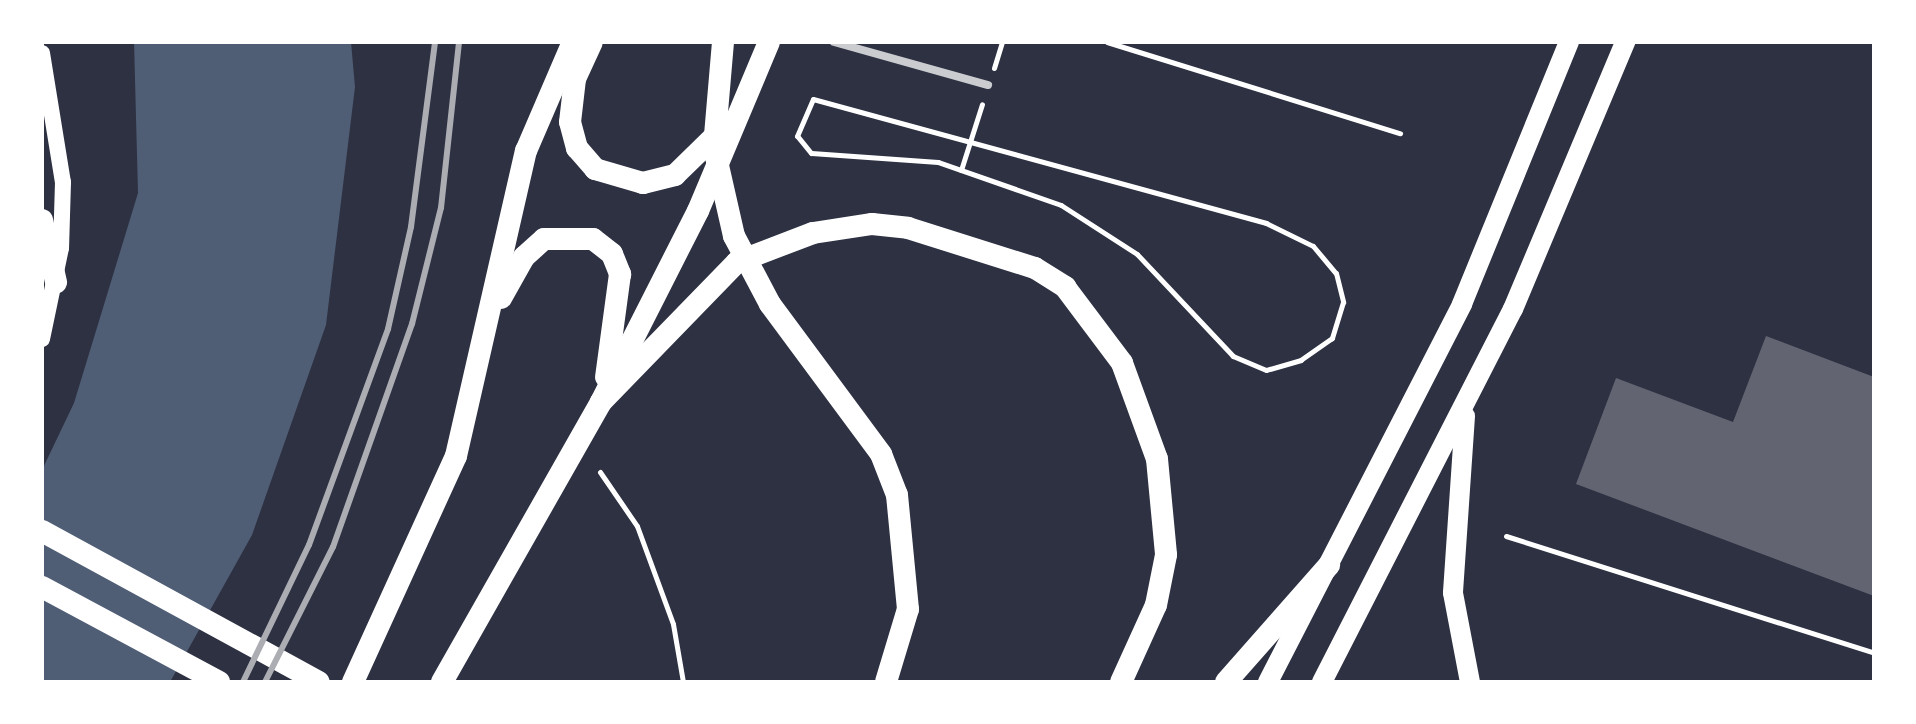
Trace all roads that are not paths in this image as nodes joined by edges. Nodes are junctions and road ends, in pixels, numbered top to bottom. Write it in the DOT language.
graph roads {
  1 [pos="573,42"];
  2 [pos="592,42"];
  3 [pos="723,42"];
  4 [pos="769,42"];
  5 [pos="834,42"];
  6 [pos="1569,42"];
  7 [pos="1625,42"];
  8 [pos="42,53"];
  9 [pos="988,85"];
  10 [pos="750,96"];
  11 [pos="42,220"];
  12 [pos="56,282"];
  13 [pos="490,318"];
  14 [pos="42,339"];
  15 [pos="1467,401"];
  16 [pos="601,402"];
  17 [pos="42,531"];
  18 [pos="1329,565"];
  19 [pos="42,587"];
  20 [pos="219,682"];
  21 [pos="319,682"];
  22 [pos="353,682"];
  23 [pos="442,682"];
  24 [pos="886,682"];
  25 [pos="1121,682"];
  26 [pos="1226,682"];
  27 [pos="1268,682"];
  28 [pos="1322,682"];
  29 [pos="1470,682"];
  1 -- 13 [label="highway"];
  2 -- 10 [label="highway"];
  3 -- 24 [label="highway"];
  4 -- 10 [label="highway"];
  5 -- 9 [label="street"];
  6 -- 18 [label="main road"];
  7 -- 15 [label="main road"];
  8 -- 12 [label="main road"];
  10 -- 16 [label="highway"];
  11 -- 12 [label="highway"];
  12 -- 14 [label="main road"];
  13 -- 16 [label="highway"];
  13 -- 22 [label="highway"];
  15 -- 28 [label="main road"];
  15 -- 29 [label="main road"];
  16 -- 23 [label="highway"];
  16 -- 25 [label="highway"];
  17 -- 21 [label="highway"];
  18 -- 26 [label="highway"];
  18 -- 27 [label="main road"];
  19 -- 20 [label="highway"];
}
